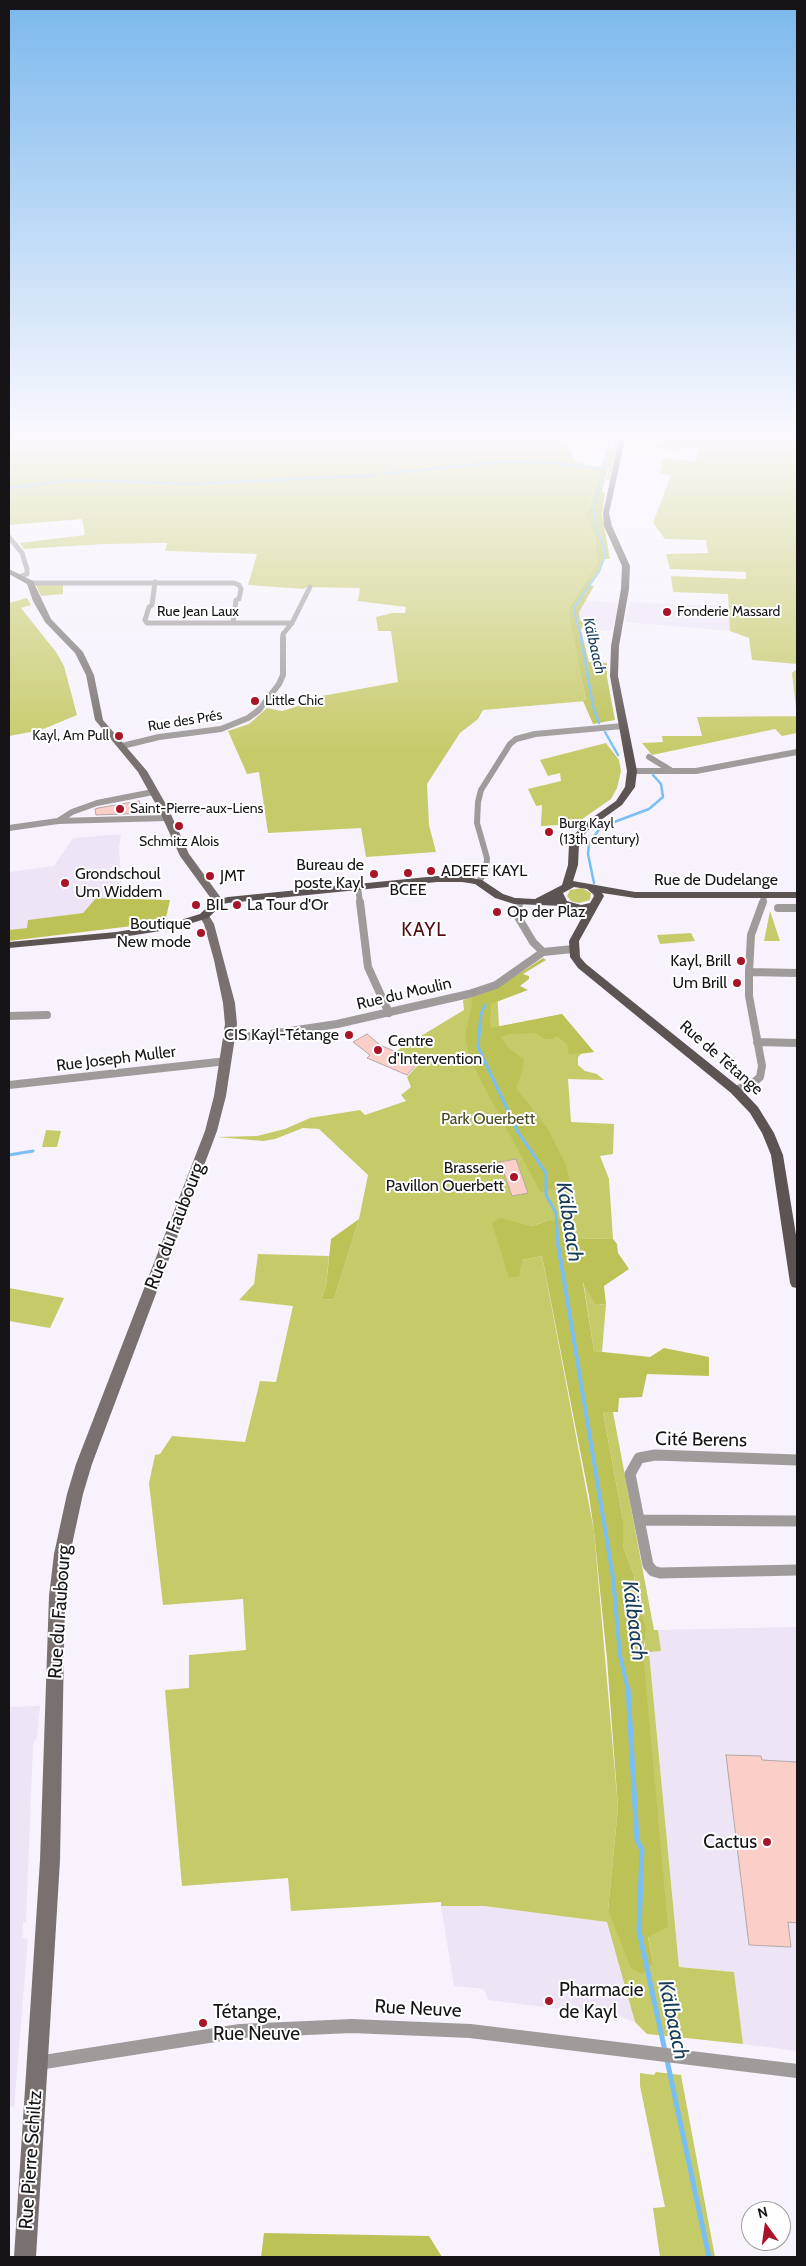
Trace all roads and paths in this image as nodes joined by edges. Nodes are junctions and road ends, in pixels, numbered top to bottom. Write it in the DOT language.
graph roads {
  1 [pos="12,541"];
  2 [pos="615,541"];
  3 [pos="9,570"];
  4 [pos="21,576"];
  5 [pos="155,582"];
  6 [pos="30,583"];
  7 [pos="310,587"];
  8 [pos="292,622"];
  9 [pos="233,623"];
  10 [pos="623,726"];
  11 [pos="122,746"];
  12 [pos="797,752"];
  13 [pos="649,757"];
  14 [pos="632,771"];
  15 [pos="673,771"];
  16 [pos="153,792"];
  17 [pos="167,818"];
  18 [pos="58,821"];
  19 [pos="9,828"];
  20 [pos="573,866"];
  21 [pos="478,882"];
  22 [pos="358,886"];
  23 [pos="590,886"];
  24 [pos="562,889"];
  25 [pos="635,894"];
  26 [pos="764,895"];
  27 [pos="797,895"];
  28 [pos="219,902"];
  29 [pos="519,902"];
  30 [pos="532,902"];
  31 [pos="596,903"];
  32 [pos="568,905"];
  33 [pos="778,908"];
  34 [pos="797,908"];
  35 [pos="204,916"];
  36 [pos="583,926"];
  37 [pos="536,945"];
  38 [pos="9,946"];
  39 [pos="573,949"];
  40 [pos="543,952"];
  41 [pos="748,972"];
  42 [pos="797,973"];
  43 [pos="389,1013"];
  44 [pos="47,1015"];
  45 [pos="9,1016"];
  46 [pos="230,1037"];
  47 [pos="757,1042"];
  48 [pos="797,1043"];
  49 [pos="227,1061"];
  50 [pos="9,1085"];
  51 [pos="735,1090"];
  52 [pos="797,1283"];
  53 [pos="797,1460"];
  54 [pos="639,1520"];
  55 [pos="797,1522"];
  56 [pos="797,1570"];
  57 [pos="693,2058"];
  58 [pos="37,2064"];
  59 [pos="797,2071"];
  60 [pos="25,2257"];
  1 -- 4 [label="street"];
  2 -- 10 [label="main road"];
  3 -- 4 [label="main road"];
  4 -- 6 [label="main road"];
  5 -- 6 [label="street"];
  5 -- 9 [label="street"];
  5 -- 9 [label="street, Rue Jean Laux"];
  6 -- 11 [label="main road"];
  7 -- 8 [label="street, Rue des Prés"];
  8 -- 9 [label="street, Rue Jean Laux"];
  8 -- 11 [label="street, Rue des Prés"];
  10 -- 14 [label="main road"];
  10 -- 21 [label="street"];
  11 -- 16 [label="main road"];
  12 -- 15 [label="street"];
  13 -- 15 [label="street"];
  14 -- 15 [label="street"];
  14 -- 20 [label="main road"];
  16 -- 17 [label="main road"];
  16 -- 18 [label="street"];
  17 -- 18 [label="street"];
  17 -- 28 [label="main road"];
  18 -- 19 [label="street"];
  20 -- 23 [label="main road"];
  20 -- 24 [label="main road"];
  21 -- 22 [label="main road"];
  21 -- 29 [label="main road"];
  22 -- 28 [label="main road"];
  22 -- 43 [label="street"];
  23 -- 24 [label="main road, Rue de Dudelange"];
  23 -- 25 [label="main road, Rue de Dudelange"];
  23 -- 31 [label="main road"];
  24 -- 30 [label="main road"];
  24 -- 32 [label="main road"];
  25 -- 26 [label="main road, Rue de Dudelange"];
  25 -- 31 [label="main road, Rue de Dudelange"];
  26 -- 27 [label="main road, Rue de Dudelange"];
  26 -- 41 [label="street"];
  28 -- 35 [label="main road"];
  29 -- 30 [label="main road, Rue de Dudelange"];
  29 -- 37 [label="street"];
  30 -- 32 [label="main road, Rue de Dudelange"];
  31 -- 32 [label="main road, Rue de Dudelange"];
  31 -- 36 [label="main road"];
  32 -- 36 [label="main road"];
  33 -- 34 [label="street, Rue de Dudelange"];
  35 -- 38 [label="main road"];
  35 -- 46 [label="main road, Rue du Faubourg"];
  36 -- 39 [label="main road"];
  37 -- 40 [label="street"];
  39 -- 40 [label="street, Rue du Moulin"];
  39 -- 51 [label="main road, Rue de Tétange"];
  40 -- 43 [label="street, Rue du Moulin"];
  41 -- 42 [label="street"];
  41 -- 47 [label="street"];
  43 -- 46 [label="street, Rue du Moulin"];
  44 -- 45 [label="street"];
  46 -- 49 [label="main road, Rue du Faubourg"];
  47 -- 48 [label="street"];
  47 -- 51 [label="street"];
  49 -- 50 [label="street, Rue Joseph Muller"];
  49 -- 58 [label="main road, Rue du Faubourg"];
  51 -- 52 [label="main road, Rue de Tétange"];
  53 -- 54 [label="street, Cité Berens"];
  54 -- 55 [label="street"];
  54 -- 56 [label="street, Cité Berens"];
  57 -- 58 [label="street, Rue Neuve"];
  57 -- 59 [label="street, Rue Neuve"];
  58 -- 60 [label="main road, Rue Pierre Schiltz"];
}
